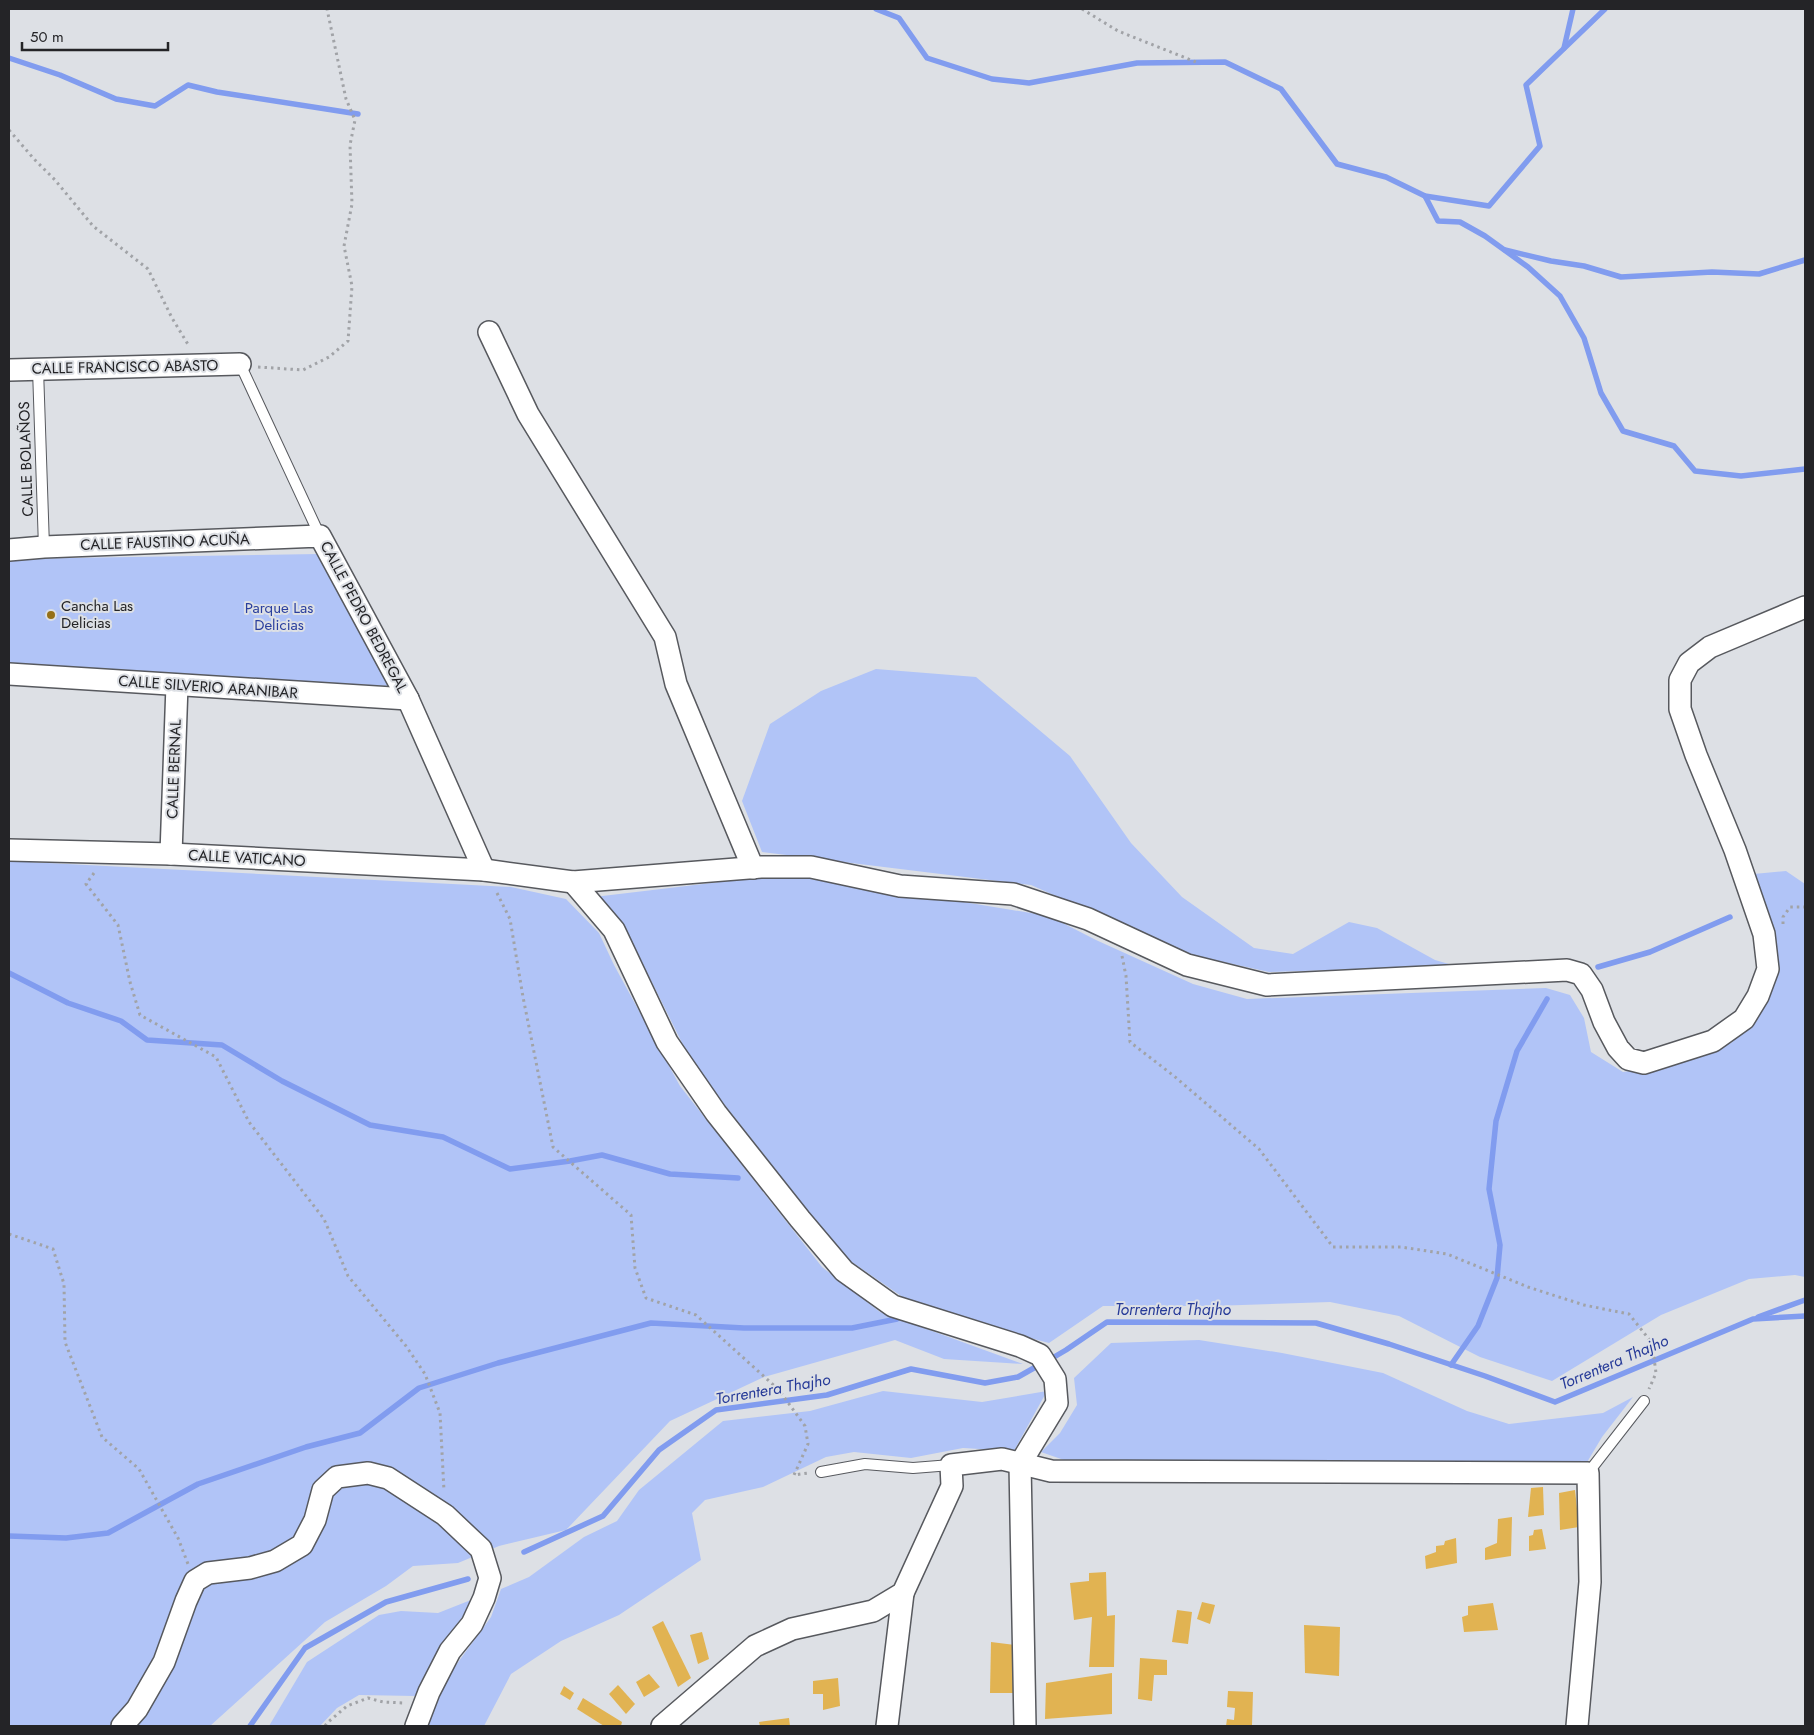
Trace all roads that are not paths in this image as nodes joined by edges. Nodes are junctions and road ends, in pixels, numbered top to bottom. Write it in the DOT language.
graph roads {
  1 [pos="489,332"];
  2 [pos="240,364"];
  3 [pos="38,369"];
  4 [pos="9,370"];
  5 [pos="320,536"];
  6 [pos="44,547"];
  7 [pos="9,550"];
  8 [pos="1805,607"];
  9 [pos="9,674"];
  10 [pos="177,685"];
  11 [pos="408,699"];
  12 [pos="9,850"];
  13 [pos="171,854"];
  14 [pos="753,868"];
  15 [pos="484,870"];
  16 [pos="573,882"];
  17 [pos="1644,1401"];
  18 [pos="1020,1464"];
  19 [pos="950,1465"];
  20 [pos="821,1472"];
  21 [pos="1588,1473"];
  22 [pos="903,1593"];
  23 [pos="122,1726"];
  24 [pos="416,1726"];
  25 [pos="662,1726"];
  26 [pos="886,1726"];
  27 [pos="1025,1726"];
  28 [pos="1577,1726"];
  1 -- 14 [label="street"];
  2 -- 3 [label="street, CALLE FRANCISCO ABASTO"];
  2 -- 5 [label="lane, CALLE PEDRO BEDREGAL"];
  3 -- 4 [label="street, CALLE FRANCISCO ABASTO"];
  3 -- 6 [label="lane, CALLE BOLAÑOS"];
  5 -- 6 [label="street, CALLE FAUSTINO ACUÑA"];
  5 -- 11 [label="street, CALLE PEDRO BEDREGAL"];
  6 -- 7 [label="street, CALLE FAUSTINO ACUÑA"];
  8 -- 14 [label="street, CALLE VATICANO"];
  9 -- 10 [label="street, CALLE SILVERIO ARANIBAR"];
  10 -- 11 [label="street, CALLE SILVERIO ARANIBAR"];
  10 -- 13 [label="street, CALLE BERNAL"];
  11 -- 15 [label="street, CALLE PEDRO BEDREGAL"];
  12 -- 13 [label="street, CALLE VATICANO"];
  13 -- 15 [label="street, CALLE VATICANO"];
  14 -- 16 [label="street, CALLE VATICANO"];
  15 -- 16 [label="street, CALLE VATICANO"];
  16 -- 18 [label="street"];
  17 -- 21 [label="lane"];
  18 -- 19 [label="street"];
  18 -- 21 [label="street"];
  18 -- 27 [label="street"];
  19 -- 20 [label="lane"];
  19 -- 22 [label="street"];
  21 -- 28 [label="street"];
  22 -- 25 [label="street"];
  22 -- 26 [label="street"];
  23 -- 24 [label="street"];
}
